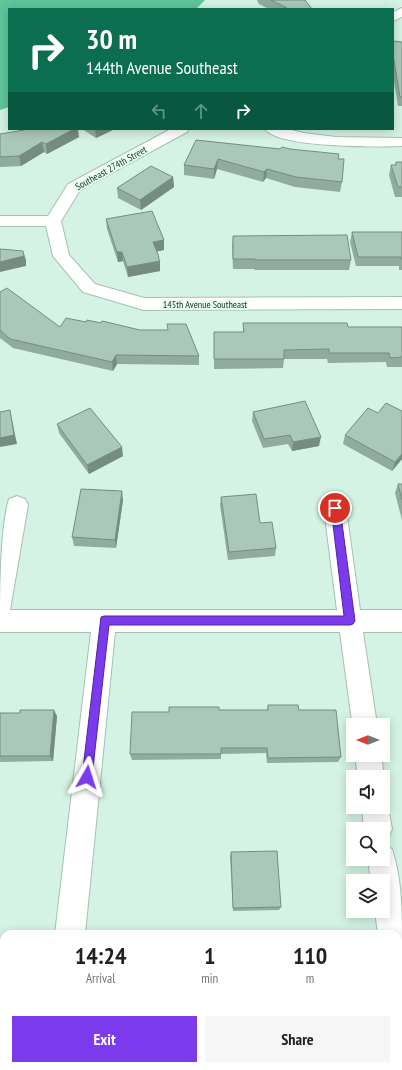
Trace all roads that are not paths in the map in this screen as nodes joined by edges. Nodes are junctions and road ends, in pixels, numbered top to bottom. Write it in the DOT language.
graph roads {
  1 [pos="399,0"];
  2 [pos="402,1"];
  3 [pos="180,130"];
  4 [pos="275,130"];
  5 [pos="402,142"];
  6 [pos="0,221"];
  7 [pos="52,221"];
  8 [pos="402,304"];
  9 [pos="17,505"];
  10 [pos="335,508"];
  11 [pos="0,607"];
  12 [pos="0,620"];
  13 [pos="104,620"];
  14 [pos="350,621"];
  15 [pos="402,621"];
  16 [pos="363,718"];
  17 [pos="383,866"];
  18 [pos="70,930"];
  19 [pos="392,930"];
  1 -- 2 [label="street"];
  3 -- 7 [label="street, Southeast 274th Street"];
  4 -- 5 [label="street"];
  6 -- 7 [label="street"];
  7 -- 8 [label="street, 145th Avenue Southeast"];
  9 -- 11 [label="street"];
  10 -- 14 [label="street"];
  12 -- 13 [label="street"];
  13 -- 14 [label="street"];
  13 -- 18 [label="street"];
  14 -- 15 [label="street"];
  14 -- 16 [label="street"];
  17 -- 19 [label="street"];
}
